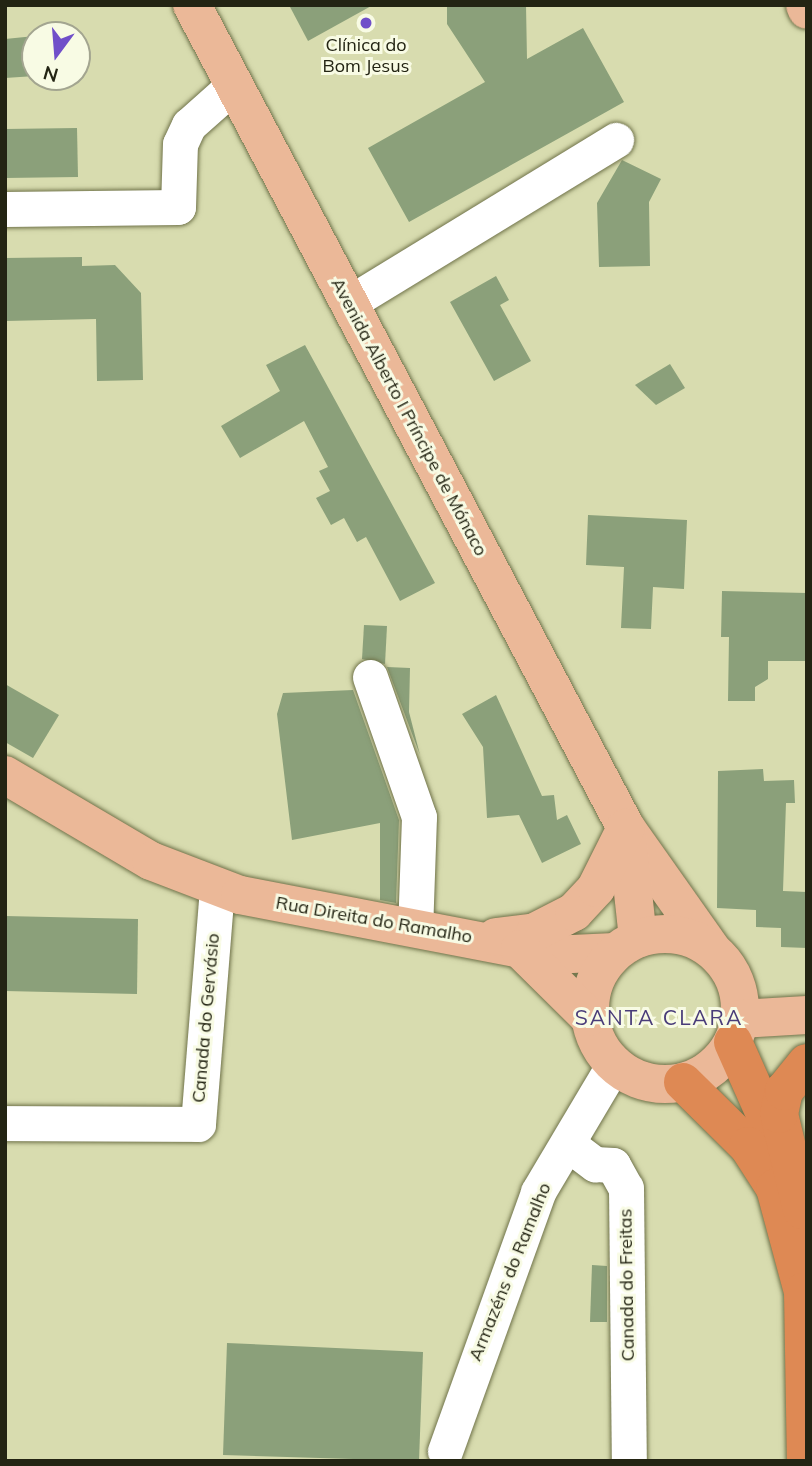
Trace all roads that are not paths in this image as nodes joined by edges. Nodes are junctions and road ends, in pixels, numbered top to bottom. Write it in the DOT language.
graph roads {
  1 [pos="192,5"];
  2 [pos="805,5"];
  3 [pos="807,10"];
  4 [pos="234,85"];
  5 [pos="616,139"];
  6 [pos="5,209"];
  7 [pos="349,303"];
  8 [pos="370,677"];
  9 [pos="5,775"];
  10 [pos="626,828"];
  11 [pos="217,887"];
  12 [pos="415,929"];
  13 [pos="483,939"];
  14 [pos="626,945"];
  15 [pos="520,948"];
  16 [pos="712,950"];
  17 [pos="807,1015"];
  18 [pos="590,1017"];
  19 [pos="737,1031"];
  20 [pos="807,1063"];
  21 [pos="614,1064"];
  22 [pos="683,1082"];
  23 [pos="5,1123"];
  24 [pos="568,1144"];
  25 [pos="793,1177"];
  26 [pos="807,1226"];
  27 [pos="445,1451"];
  28 [pos="629,1461"];
  29 [pos="806,1461"];
  1 -- 4 [label="main road, Avenida Alberto I Príncipe de Mónaco"];
  2 -- 3 [label="main road"];
  4 -- 6 [label="street"];
  4 -- 7 [label="main road, Avenida Alberto I Príncipe de Mónaco"];
  5 -- 7 [label="street"];
  7 -- 10 [label="main road, Avenida Alberto I Príncipe de Mónaco"];
  8 -- 12 [label="street"];
  9 -- 11 [label="main road, Rua Direita do Ramalho"];
  10 -- 13 [label="main road"];
  10 -- 14 [label="main road, Avenida Alberto I Príncipe de Mónaco"];
  10 -- 16 [label="main road, Avenida Alberto I Príncipe de Mónaco"];
  11 -- 12 [label="main road, Rua Direita do Ramalho"];
  11 -- 23 [label="street, Canada do Gervásio"];
  12 -- 13 [label="main road, Rua Direita do Ramalho"];
  13 -- 15 [label="main road, Rua Direita do Ramalho"];
  14 -- 15 [label="main road, Rua Direita do Ramalho"];
  14 -- 16 [label="main road"];
  14 -- 18 [label="main road"];
  15 -- 18 [label="main road"];
  16 -- 19 [label="main road"];
  17 -- 19 [label="main road"];
  18 -- 21 [label="main road"];
  19 -- 22 [label="main road"];
  19 -- 25 [label="highway"];
  20 -- 25 [label="highway"];
  21 -- 22 [label="main road"];
  21 -- 24 [label="street, Armazéns do Ramalho"];
  22 -- 29 [label="highway"];
  24 -- 27 [label="street, Armazéns do Ramalho"];
  24 -- 28 [label="street, Canada do Freitas"];
  25 -- 26 [label="highway"];
}
